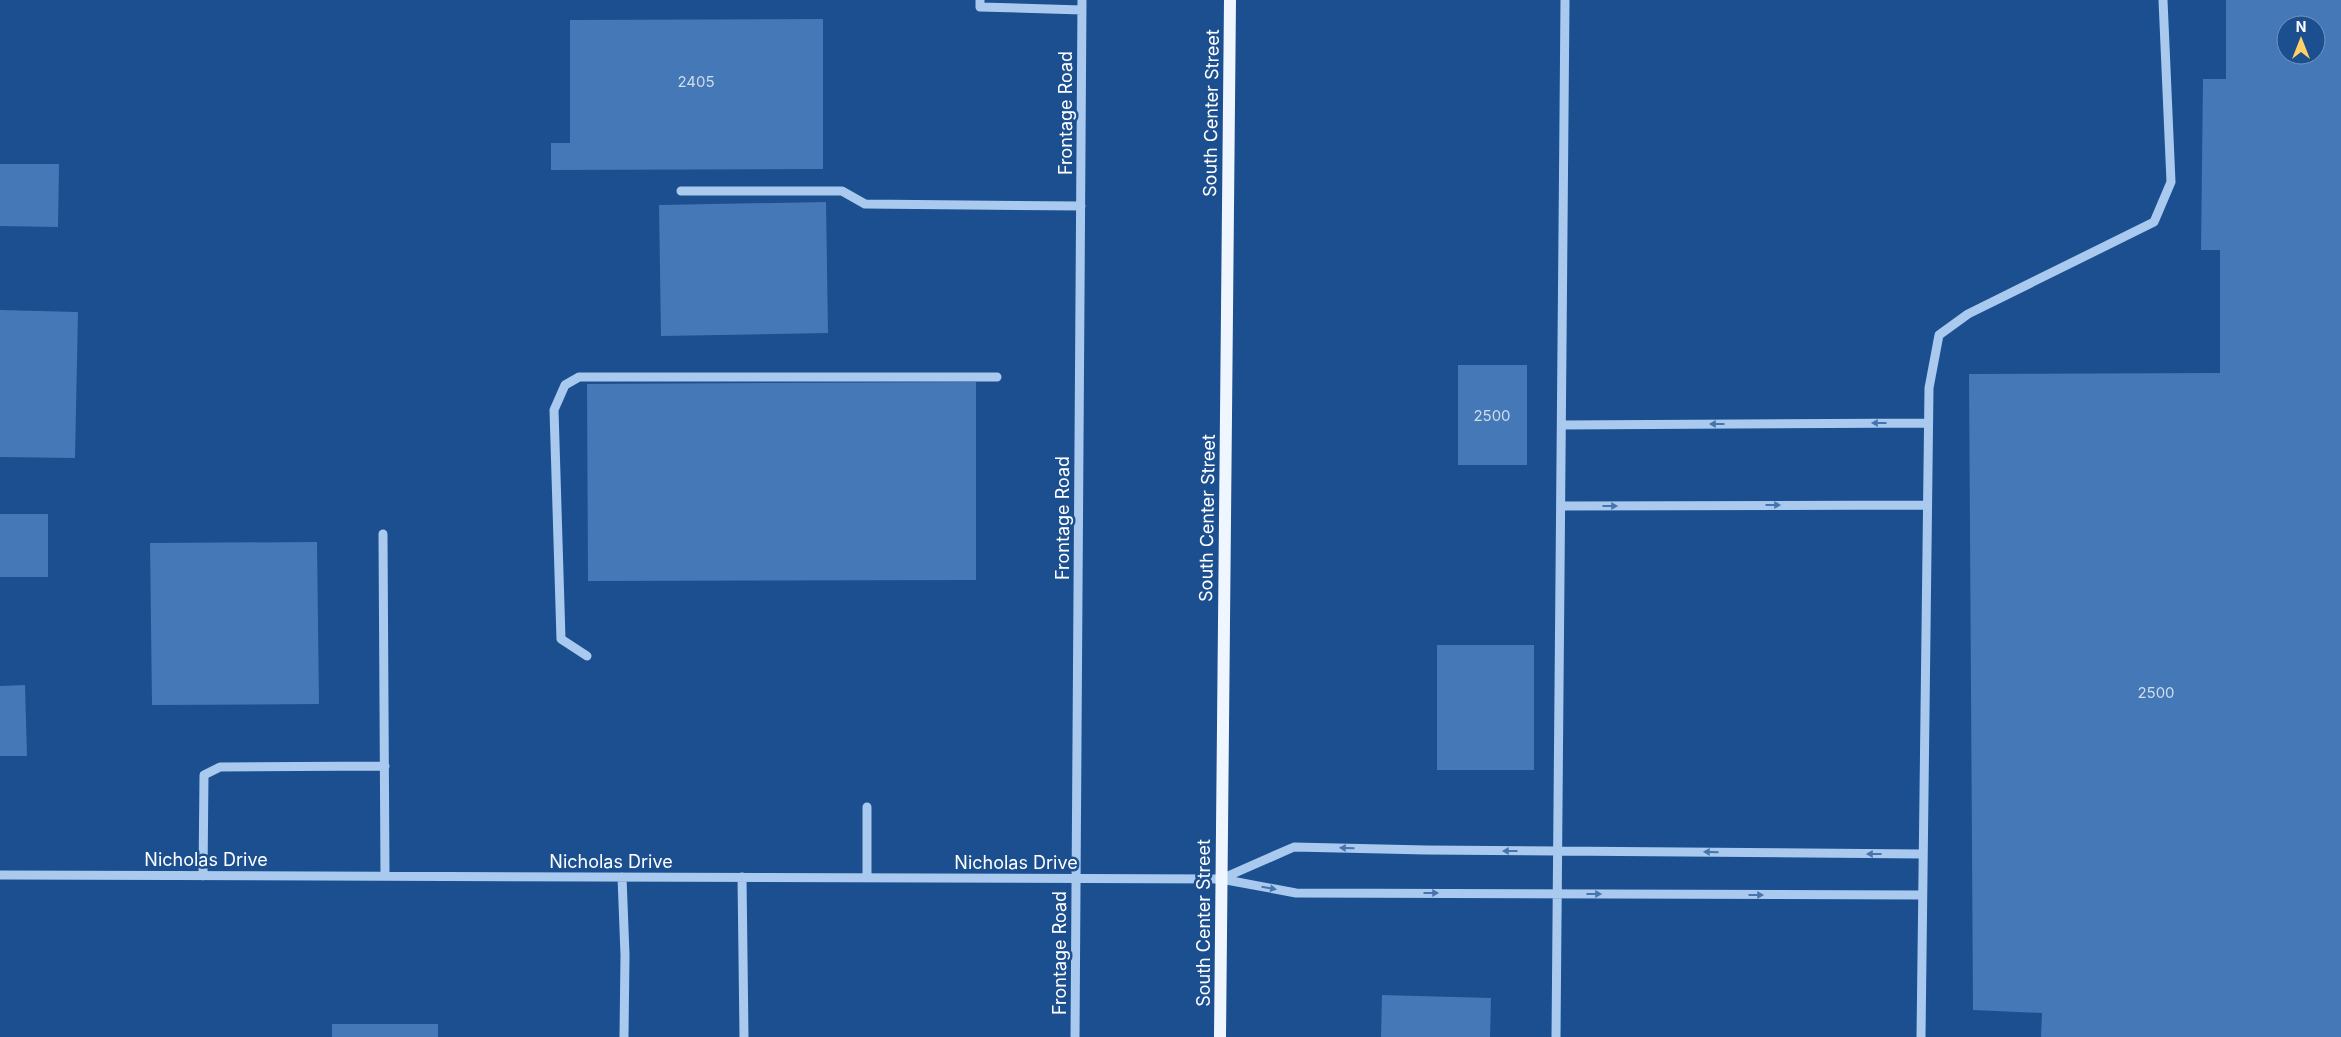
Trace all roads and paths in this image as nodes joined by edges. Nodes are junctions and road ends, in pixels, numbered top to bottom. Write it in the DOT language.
graph roads {
  1 [pos="980,0"];
  2 [pos="1082,0"];
  3 [pos="1230,0"];
  4 [pos="1565,0"];
  5 [pos="2163,0"];
  6 [pos="1082,10"];
  7 [pos="681,191"];
  8 [pos="1081,206"];
  9 [pos="997,377"];
  10 [pos="1928,423"];
  11 [pos="1562,425"];
  12 [pos="1926,505"];
  13 [pos="1562,506"];
  14 [pos="383,534"];
  15 [pos="587,656"];
  16 [pos="385,766"];
  17 [pos="866,807"];
  18 [pos="1559,851"];
  19 [pos="1923,854"];
  20 [pos="0,875"];
  21 [pos="203,876"];
  22 [pos="385,876"];
  23 [pos="622,877"];
  24 [pos="742,877"];
  25 [pos="867,877"];
  26 [pos="1076,878"];
  27 [pos="1221,879"];
  28 [pos="1559,894"];
  29 [pos="1922,895"];
  30 [pos="624,1037"];
  31 [pos="744,1037"];
  32 [pos="1075,1037"];
  33 [pos="1220,1037"];
  34 [pos="1556,1037"];
  35 [pos="1920,1037"];
  1 -- 6 [label="street"];
  2 -- 6 [label="street, Frontage Road"];
  3 -- 27 [label="main road, South Center Street"];
  4 -- 11 [label="street"];
  5 -- 10 [label="street"];
  6 -- 8 [label="street, Frontage Road"];
  7 -- 8 [label="street"];
  8 -- 26 [label="street, Frontage Road"];
  9 -- 15 [label="street"];
  10 -- 11 [label="street, one-way"];
  10 -- 12 [label="street"];
  11 -- 13 [label="street"];
  13 -- 12 [label="street, one-way"];
  12 -- 19 [label="street"];
  13 -- 18 [label="street"];
  14 -- 16 [label="street"];
  16 -- 21 [label="street"];
  16 -- 22 [label="street"];
  17 -- 25 [label="street"];
  19 -- 18 [label="street, one-way"];
  18 -- 27 [label="street, one-way"];
  18 -- 28 [label="street"];
  19 -- 29 [label="street"];
  20 -- 21 [label="street, Nicholas Drive"];
  21 -- 22 [label="street, Nicholas Drive"];
  22 -- 23 [label="street, Nicholas Drive"];
  23 -- 24 [label="street, Nicholas Drive"];
  23 -- 30 [label="street"];
  24 -- 25 [label="street, Nicholas Drive"];
  24 -- 31 [label="street"];
  25 -- 26 [label="street, Nicholas Drive"];
  26 -- 27 [label="street, Nicholas Drive"];
  26 -- 32 [label="street, Frontage Road"];
  27 -- 28 [label="street, one-way"];
  27 -- 33 [label="main road, South Center Street"];
  28 -- 29 [label="street, one-way"];
  28 -- 34 [label="street"];
  29 -- 35 [label="street"];
}
